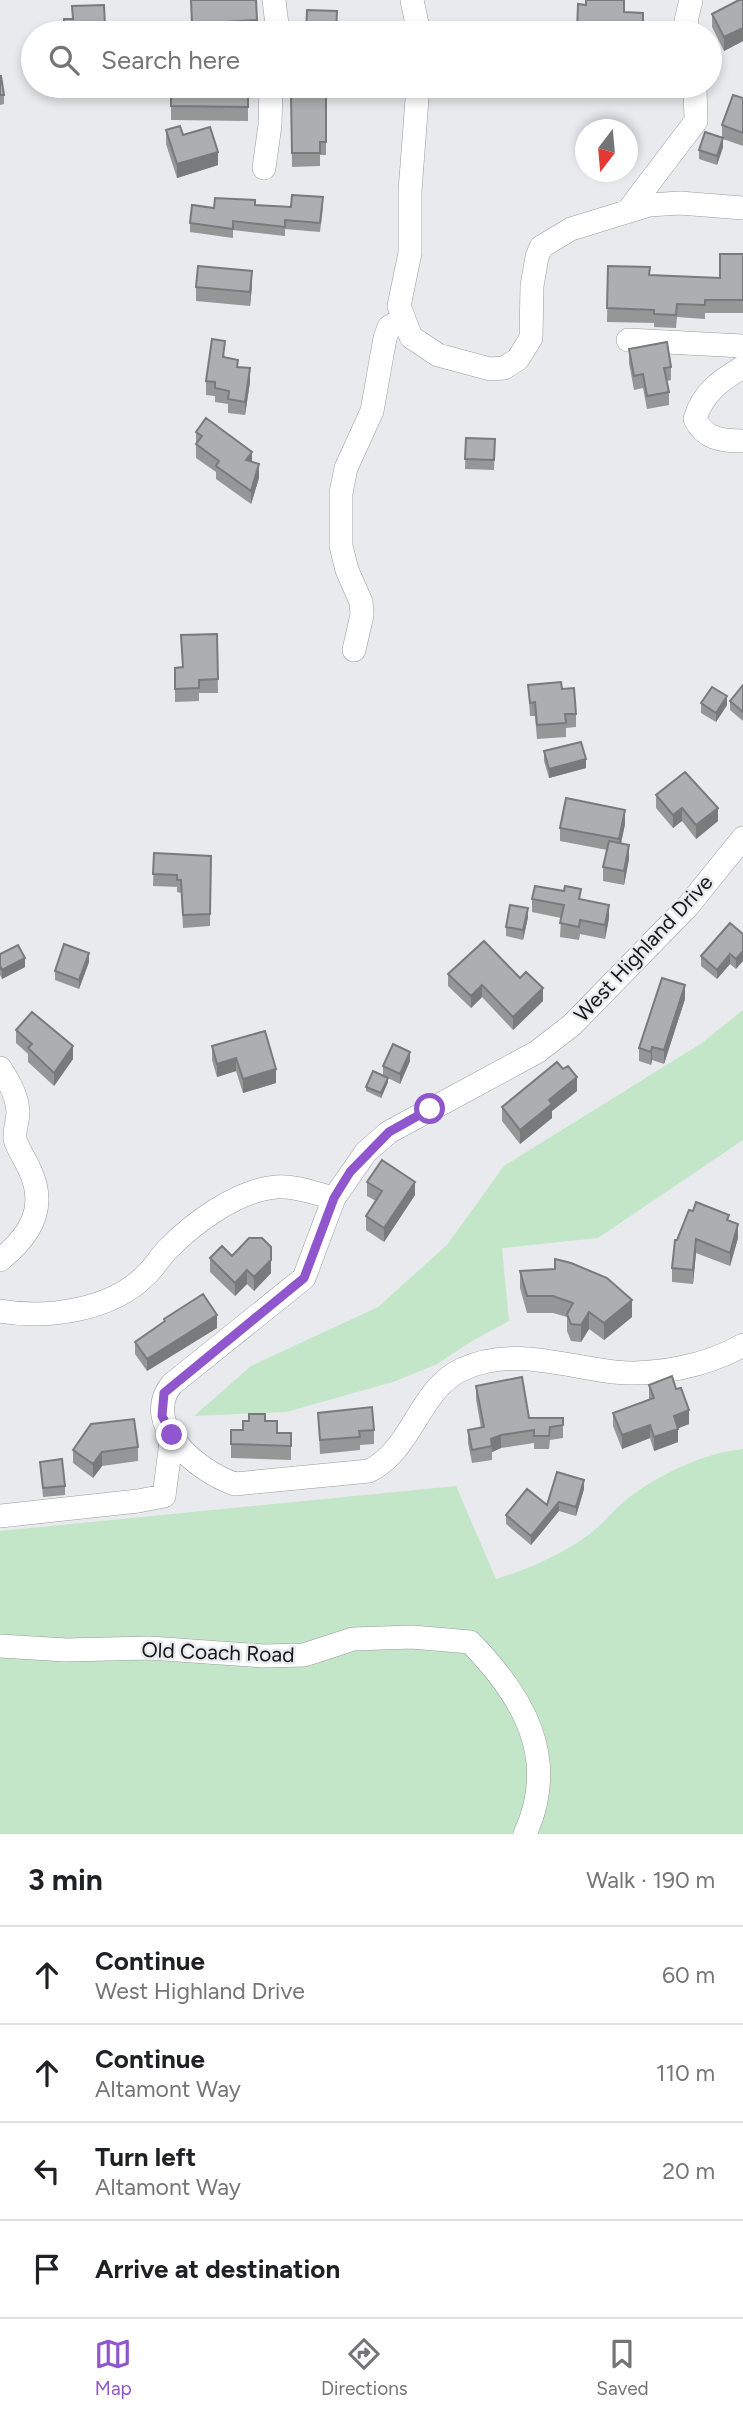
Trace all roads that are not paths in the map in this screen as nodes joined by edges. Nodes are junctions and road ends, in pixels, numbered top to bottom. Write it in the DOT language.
graph roads {
  1 [pos="274,0"];
  2 [pos="412,0"];
  3 [pos="691,0"];
  4 [pos="277,21"];
  5 [pos="416,21"];
  6 [pos="686,21"];
  7 [pos="271,98"];
  8 [pos="417,98"];
  9 [pos="695,98"];
  10 [pos="264,168"];
  11 [pos="743,208"];
  12 [pos="627,212"];
  13 [pos="402,319"];
  14 [pos="628,340"];
  15 [pos="743,346"];
  16 [pos="743,367"];
  17 [pos="743,441"];
  18 [pos="354,650"];
  19 [pos="743,838"];
  20 [pos="0,1068"];
  21 [pos="0,1119"];
  22 [pos="15,1139"];
  23 [pos="334,1198"];
  24 [pos="0,1260"];
  25 [pos="0,1311"];
  26 [pos="743,1345"];
  27 [pos="172,1435"];
  28 [pos="0,1516"];
  29 [pos="0,1646"];
  30 [pos="525,1834"];
  1 -- 4 [label="street"];
  2 -- 5 [label="street"];
  3 -- 6 [label="street"];
  7 -- 10 [label="street"];
  8 -- 13 [label="street"];
  9 -- 12 [label="street"];
  11 -- 12 [label="street"];
  12 -- 13 [label="street"];
  13 -- 18 [label="street"];
  14 -- 15 [label="street"];
  16 -- 17 [label="street"];
  19 -- 23 [label="street, West Highland Drive"];
  20 -- 22 [label="street"];
  21 -- 22 [label="street"];
  22 -- 24 [label="street"];
  23 -- 25 [label="street"];
  23 -- 27 [label="street, West Highland Drive"];
  26 -- 27 [label="street"];
  27 -- 28 [label="street"];
  29 -- 30 [label="street, Old Coach Road"];
}
